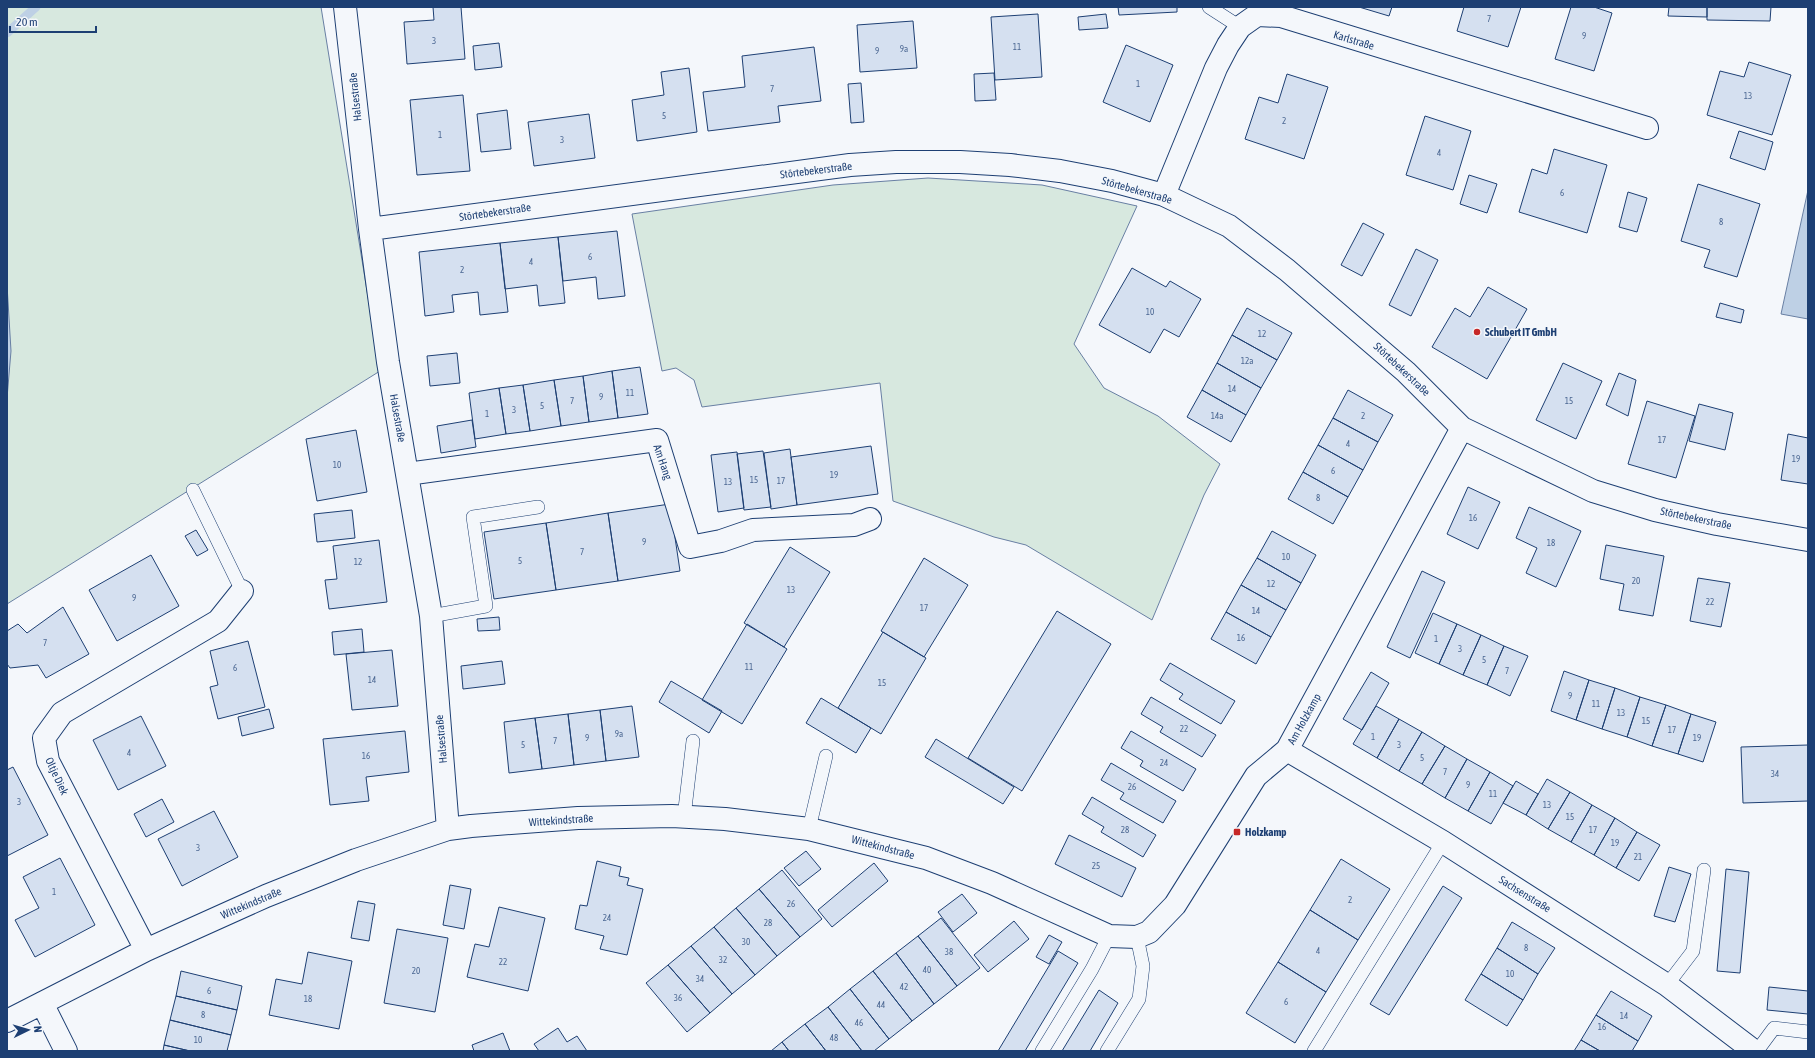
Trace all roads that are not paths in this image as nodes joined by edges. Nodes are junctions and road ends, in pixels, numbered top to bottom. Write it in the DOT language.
graph roads {
  1 [pos="345,7"];
  2 [pos="1209,7"];
  3 [pos="1240,27"];
  4 [pos="1648,128"];
  5 [pos="1164,195"];
  6 [pos="370,229"];
  7 [pos="1462,428"];
  8 [pos="407,474"];
  9 [pos="193,490"];
  10 [pos="538,507"];
  11 [pos="870,519"];
  12 [pos="1808,540"];
  13 [pos="242,591"];
  14 [pos="431,616"];
  15 [pos="693,741"];
  16 [pos="1287,750"];
  17 [pos="826,756"];
  18 [pos="684,817"];
  19 [pos="448,829"];
  20 [pos="809,829"];
  21 [pos="1443,842"];
  22 [pos="1704,870"];
  23 [pos="1109,936"];
  24 [pos="1137,937"];
  25 [pos="146,950"];
  26 [pos="1666,985"];
  27 [pos="42,1003"];
  28 [pos="7,1021"];
  29 [pos="1808,1032"];
  30 [pos="66,1051"];
  31 [pos="1042,1051"];
  32 [pos="1107,1051"];
  33 [pos="1314,1051"];
  34 [pos="1754,1051"];
  35 [pos="1758,1051"];
  1 -- 6 [label="street, Halsestraße"];
  2 -- 3 [label="lane"];
  3 -- 4 [label="street, Karlstraße"];
  3 -- 5 [label="street, Karlstraße"];
  5 -- 6 [label="street, Störtebekerstraße"];
  5 -- 7 [label="street, Störtebekerstraße"];
  6 -- 8 [label="street, Halsestraße"];
  7 -- 12 [label="street, Störtebekerstraße"];
  7 -- 16 [label="street, Am Holzkamp"];
  8 -- 11 [label="street, Am Hang"];
  8 -- 14 [label="street, Halsestraße"];
  9 -- 13 [label="lane"];
  10 -- 14 [label="lane"];
  13 -- 25 [label="street, Oltje Diek"];
  14 -- 19 [label="street, Halsestraße"];
  15 -- 18 [label="lane"];
  16 -- 21 [label="street, Sachsenstraße"];
  16 -- 24 [label="street, Am Holzkamp"];
  17 -- 20 [label="lane"];
  18 -- 19 [label="street, Wittekindstraße"];
  18 -- 20 [label="street, Wittekindstraße"];
  19 -- 25 [label="street, Wittekindstraße"];
  20 -- 23 [label="street, Wittekindstraße"];
  21 -- 26 [label="street, Sachsenstraße"];
  21 -- 33 [label="lane"];
  22 -- 26 [label="lane"];
  23 -- 24 [label="street, Wittekindstraße"];
  23 -- 31 [label="lane"];
  24 -- 32 [label="lane"];
  25 -- 27 [label="street, Wittekindstraße"];
  26 -- 34 [label="street, Sachsenstraße"];
  27 -- 28 [label="street, Wittekindstraße"];
  27 -- 30 [label="street"];
  29 -- 35 [label="lane"];
}
